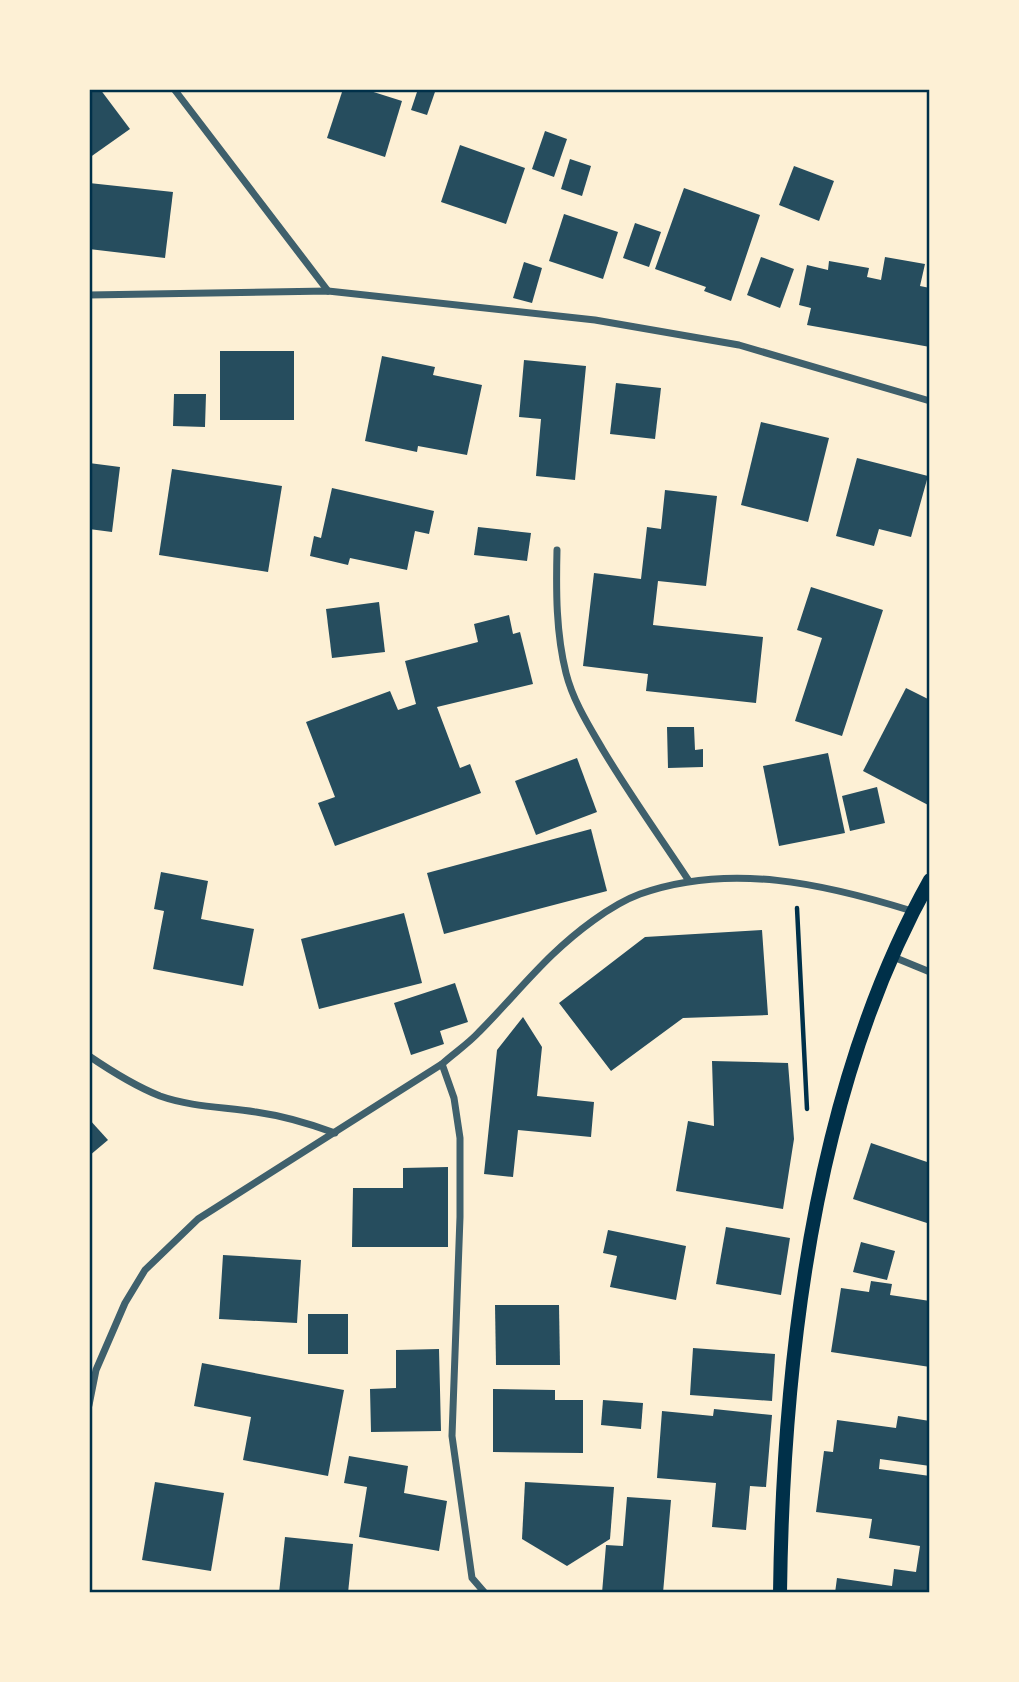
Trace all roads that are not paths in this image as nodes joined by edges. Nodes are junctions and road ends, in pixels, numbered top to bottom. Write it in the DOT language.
graph roads {
  1 [pos="174,89"];
  2 [pos="328,291"];
  3 [pos="89,295"];
  4 [pos="930,401"];
  5 [pos="557,550"];
  6 [pos="930,880"];
  7 [pos="689,881"];
  8 [pos="912,911"];
  9 [pos="891,956"];
  10 [pos="930,972"];
  11 [pos="89,1056"];
  12 [pos="442,1063"];
  13 [pos="335,1133"];
  14 [pos="89,1405"];
  15 [pos="485,1593"];
  16 [pos="780,1593"];
  1 -- 2 [label="street"];
  2 -- 3 [label="street"];
  2 -- 4 [label="street"];
  5 -- 7 [label="street"];
  6 -- 8 [label="main road"];
  7 -- 8 [label="street"];
  7 -- 12 [label="street"];
  8 -- 9 [label="main road"];
  9 -- 10 [label="street"];
  9 -- 16 [label="main road"];
  11 -- 13 [label="street"];
  12 -- 13 [label="street"];
  12 -- 15 [label="street"];
  13 -- 14 [label="street"];
}
